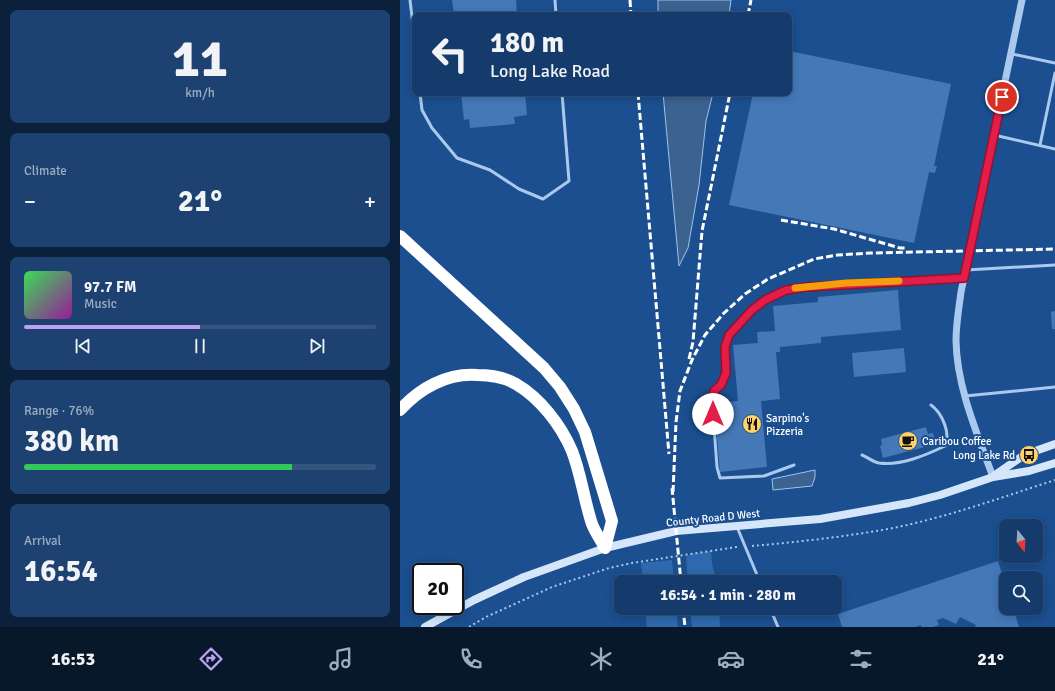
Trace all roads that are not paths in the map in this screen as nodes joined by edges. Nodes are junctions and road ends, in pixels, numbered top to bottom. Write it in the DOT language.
graph roads {
  1 [pos="410,0"];
  2 [pos="555,0"];
  3 [pos="1022,0"];
  4 [pos="556,12"];
  5 [pos="412,17"];
  6 [pos="1011,54"];
  7 [pos="1055,63"];
  8 [pos="1055,74"];
  9 [pos="420,96"];
  10 [pos="562,96"];
  11 [pos="994,135"];
  12 [pos="1040,145"];
  13 [pos="1055,148"];
  14 [pos="400,236"];
  15 [pos="1055,265"];
  16 [pos="965,274"];
  17 [pos="1055,387"];
  18 [pos="965,396"];
  19 [pos="931,405"];
  20 [pos="400,410"];
  21 [pos="1055,444"];
  22 [pos="862,455"];
  23 [pos="1055,462"];
  24 [pos="794,465"];
  25 [pos="992,477"];
  26 [pos="737,525"];
  27 [pos="605,548"];
  28 [pos="757,575"];
  29 [pos="773,615"];
  30 [pos="425,627"];
  31 [pos="778,627"];
  1 -- 5 [label="lane"];
  2 -- 4 [label="lane"];
  3 -- 6 [label="street"];
  6 -- 7 [label="lane"];
  6 -- 11 [label="street"];
  8 -- 12 [label="lane"];
  9 -- 10 [label="lane"];
  11 -- 12 [label="lane"];
  11 -- 16 [label="street"];
  12 -- 13 [label="lane"];
  14 -- 27 [label="highway"];
  15 -- 16 [label="lane"];
  16 -- 18 [label="street"];
  16 -- 24 [label="lane"];
  17 -- 18 [label="lane"];
  18 -- 25 [label="street"];
  19 -- 22 [label="lane"];
  20 -- 27 [label="highway"];
  21 -- 25 [label="main road, County Road D West"];
  23 -- 25 [label="main road, County Road D West"];
  25 -- 26 [label="main road, County Road D West"];
  26 -- 27 [label="main road, County Road D West"];
  26 -- 28 [label="lane"];
  27 -- 30 [label="main road, County Road D West"];
  29 -- 31 [label="lane"];
}
